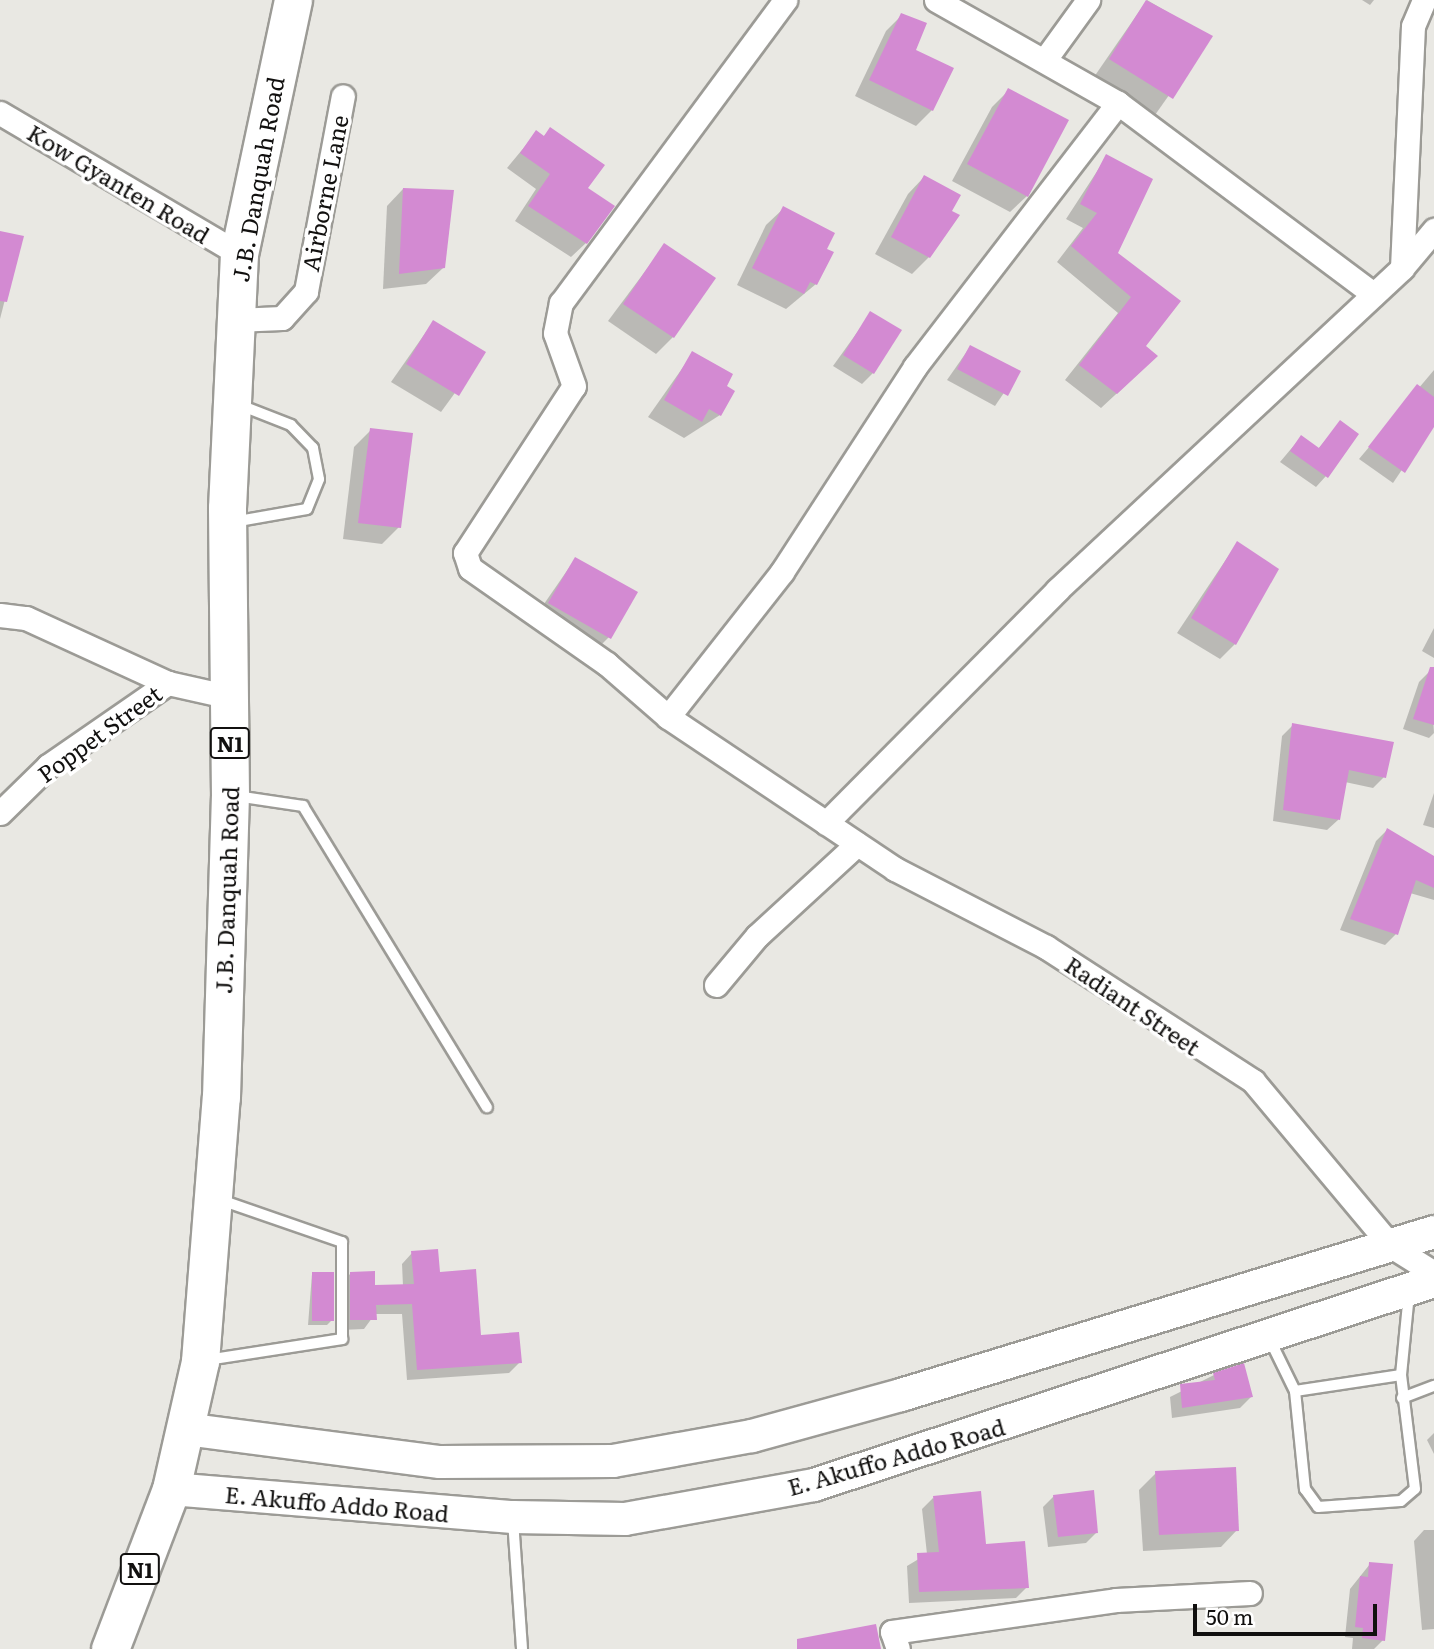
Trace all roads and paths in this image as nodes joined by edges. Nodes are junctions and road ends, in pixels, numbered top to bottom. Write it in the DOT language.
graph roads {
  1 [pos="293,0"];
  2 [pos="785,0"];
  3 [pos="936,0"];
  4 [pos="1088,0"];
  5 [pos="1424,0"];
  6 [pos="1046,58"];
  7 [pos="343,96"];
  8 [pos="1118,103"];
  9 [pos="0,113"];
  10 [pos="1434,230"];
  11 [pos="239,254"];
  12 [pos="1402,268"];
  13 [pos="1373,294"];
  14 [pos="235,320"];
  15 [pos="231,401"];
  16 [pos="227,522"];
  17 [pos="0,615"];
  18 [pos="168,682"];
  19 [pos="230,697"];
  20 [pos="668,717"];
  21 [pos="230,796"];
  22 [pos="0,813"];
  23 [pos="826,822"];
  24 [pos="857,844"];
  25 [pos="716,985"];
  26 [pos="487,1107"];
  27 [pos="216,1198"];
  28 [pos="1434,1232"];
  29 [pos="1391,1246"];
  30 [pos="1426,1282"];
  31 [pos="1268,1338"];
  32 [pos="200,1361"];
  33 [pos="1401,1376"];
  34 [pos="1434,1386"];
  35 [pos="1295,1391"];
  36 [pos="1402,1398"];
  37 [pos="185,1429"];
  38 [pos="171,1489"];
  39 [pos="513,1517"];
  40 [pos="1250,1593"];
  41 [pos="110,1649"];
  42 [pos="522,1649"];
  43 [pos="898,1649"];
  1 -- 11 [label="highway, J.B. Danquah Road / N1"];
  2 -- 20 [label="street, Radiant Street"];
  3 -- 6 [label="street"];
  4 -- 6 [label="street"];
  5 -- 12 [label="street"];
  6 -- 8 [label="street"];
  7 -- 14 [label="street, Airborne Lane"];
  8 -- 13 [label="street"];
  8 -- 20 [label="street"];
  9 -- 11 [label="street, Kow Gyanten Road"];
  10 -- 12 [label="street"];
  11 -- 14 [label="highway, J.B. Danquah Road / N1"];
  12 -- 13 [label="street"];
  13 -- 23 [label="street"];
  14 -- 15 [label="highway, J.B. Danquah Road / N1"];
  15 -- 16 [label="highway, J.B. Danquah Road / N1"];
  15 -- 16 [label="lane"];
  16 -- 19 [label="highway, J.B. Danquah Road / N1"];
  17 -- 18 [label="street"];
  18 -- 19 [label="street"];
  18 -- 22 [label="street, Poppet Street"];
  19 -- 21 [label="highway, J.B. Danquah Road / N1"];
  20 -- 23 [label="street, Radiant Street"];
  21 -- 26 [label="lane"];
  21 -- 27 [label="highway, J.B. Danquah Road / N1"];
  23 -- 24 [label="street, Radiant Street"];
  24 -- 25 [label="street"];
  24 -- 29 [label="street, Radiant Street"];
  27 -- 32 [label="highway, J.B. Danquah Road / N1"];
  27 -- 32 [label="lane"];
  28 -- 29 [label="main road"];
  29 -- 30 [label="street, Radiant Street"];
  29 -- 37 [label="main road"];
  30 -- 31 [label="main road, E. Akuffo Addo Road"];
  30 -- 33 [label="lane"];
  31 -- 35 [label="lane"];
  31 -- 39 [label="main road, E. Akuffo Addo Road"];
  32 -- 37 [label="highway, J.B. Danquah Road / N1"];
  33 -- 35 [label="lane"];
  33 -- 36 [label="lane"];
  34 -- 36 [label="lane"];
  35 -- 36 [label="lane"];
  37 -- 38 [label="highway, J.B. Danquah Road / N1"];
  38 -- 39 [label="main road, E. Akuffo Addo Road"];
  38 -- 41 [label="highway, N1"];
  39 -- 42 [label="lane"];
  40 -- 43 [label="street"];
}
